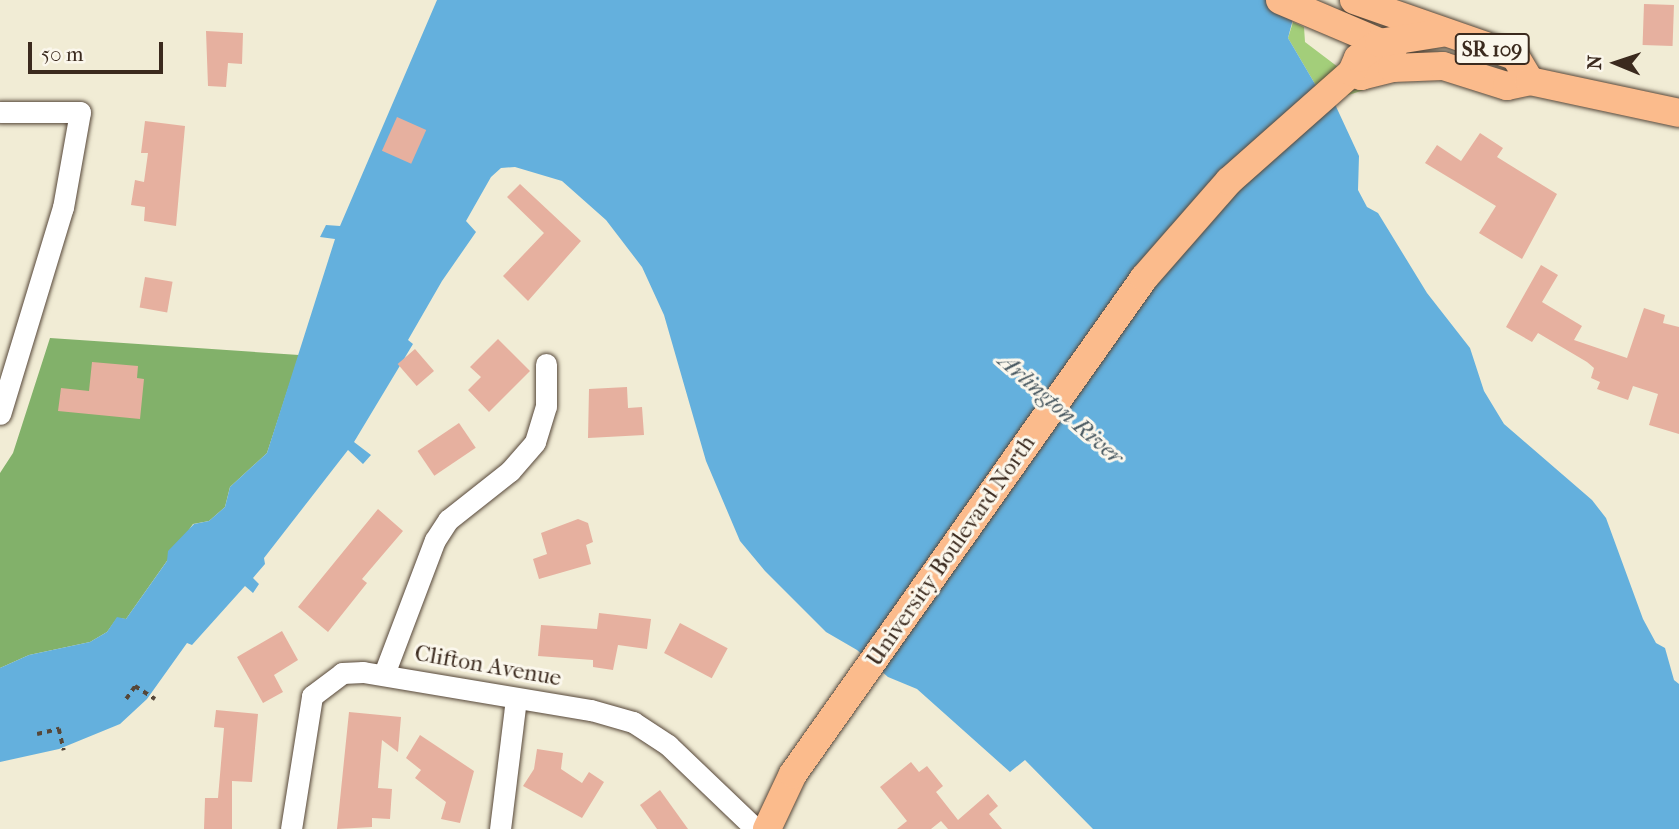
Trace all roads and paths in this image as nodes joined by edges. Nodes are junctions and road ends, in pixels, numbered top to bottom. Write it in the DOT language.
graph roads {
  1 [pos="1354,0"];
  2 [pos="1292,5"];
  3 [pos="1441,33"];
  4 [pos="1379,43"];
  5 [pos="1443,66"];
  6 [pos="1352,72"];
  7 [pos="1530,82"];
  8 [pos="0,112"];
  9 [pos="1679,113"];
  10 [pos="546,364"];
  11 [pos="0,414"];
  12 [pos="384,674"];
  13 [pos="126,699"];
  14 [pos="155,699"];
  15 [pos="516,699"];
  16 [pos="37,734"];
  17 [pos="64,750"];
  18 [pos="291,829"];
  19 [pos="500,829"];
  20 [pos="756,829"];
  21 [pos="767,829"];
  1 -- 3 [label="main road, SR 109"];
  2 -- 4 [label="main road, SR 109"];
  3 -- 4 [label="main road"];
  3 -- 7 [label="main road, SR 109"];
  4 -- 5 [label="main road, SR 109"];
  4 -- 6 [label="main road, University Boulevard North"];
  5 -- 6 [label="main road"];
  5 -- 7 [label="main road, SR 109"];
  6 -- 21 [label="main road, University Boulevard North"];
  7 -- 9 [label="main road, SR 109"];
  8 -- 11 [label="street"];
  10 -- 12 [label="street"];
  12 -- 15 [label="street, Clifton Avenue"];
  12 -- 18 [label="street, Clifton Avenue"];
  13 -- 14 [label="path"];
  15 -- 19 [label="street"];
  15 -- 20 [label="street, Clifton Avenue"];
  16 -- 17 [label="path"];
}
